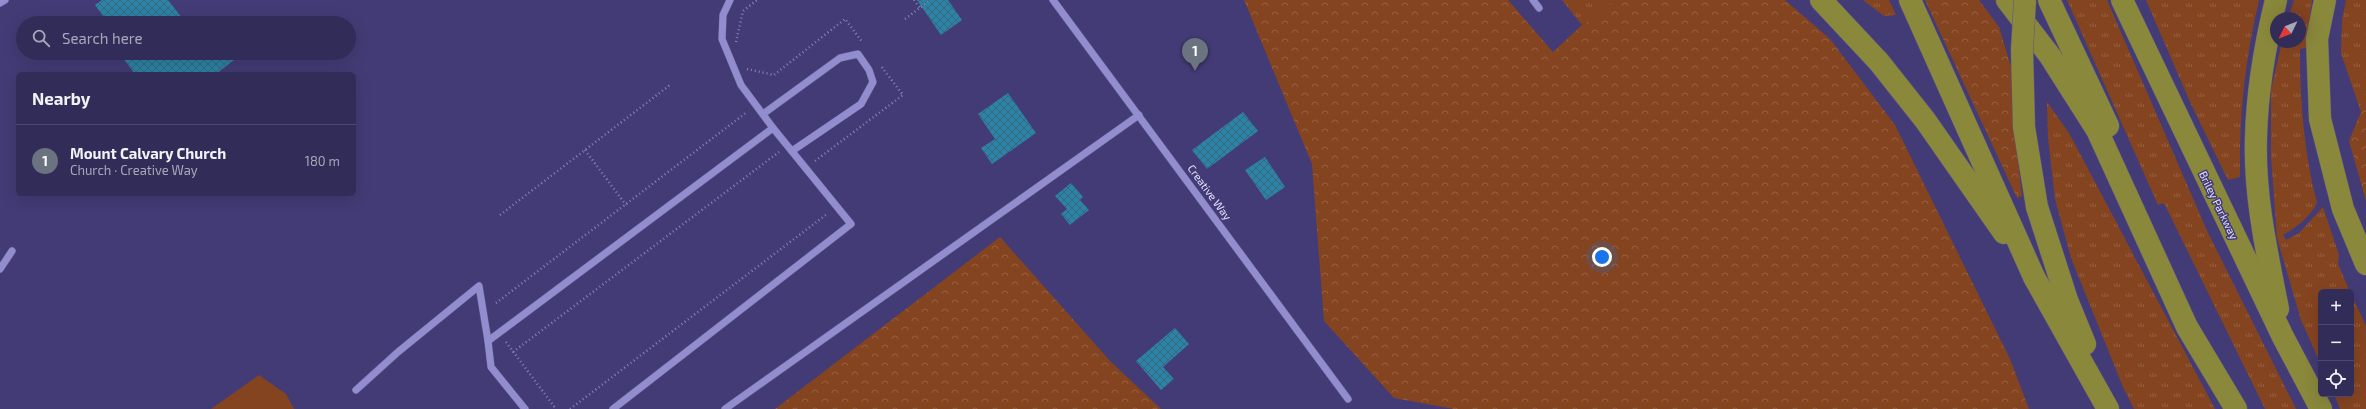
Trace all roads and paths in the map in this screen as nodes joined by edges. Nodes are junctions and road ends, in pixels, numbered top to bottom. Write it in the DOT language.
graph roads {
  1 [pos="4,0"];
  2 [pos="730,0"];
  3 [pos="914,0"];
  4 [pos="930,0"];
  5 [pos="1053,0"];
  6 [pos="1533,0"];
  7 [pos="1821,0"];
  8 [pos="2007,0"];
  9 [pos="2025,0"];
  10 [pos="2049,0"];
  11 [pos="2122,0"];
  12 [pos="2276,0"];
  13 [pos="2325,0"];
  14 [pos="1911,1"];
  15 [pos="0,3"];
  16 [pos="920,8"];
  17 [pos="1539,8"];
  18 [pos="905,19"];
  19 [pos="670,85"];
  20 [pos="763,114"];
  21 [pos="1139,115"];
  22 [pos="753,117"];
  23 [pos="773,128"];
  24 [pos="585,150"];
  25 [pos="780,151"];
  26 [pos="792,151"];
  27 [pos="626,205"];
  28 [pos="827,214"];
  29 [pos="500,215"];
  30 [pos="12,251"];
  31 [pos="2366,264"];
  32 [pos="0,269"];
  33 [pos="2034,277"];
  34 [pos="496,303"];
  35 [pos="2283,337"];
  36 [pos="503,339"];
  37 [pos="488,341"];
  38 [pos="513,352"];
  39 [pos="356,390"];
  40 [pos="1348,399"];
  41 [pos="525,409"];
  42 [pos="556,409"];
  43 [pos="570,409"];
  44 [pos="613,409"];
  45 [pos="725,409"];
  46 [pos="2109,409"];
  47 [pos="2236,409"];
  48 [pos="2239,409"];
  49 [pos="2321,409"];
  1 -- 15 [label="street"];
  2 -- 20 [label="street"];
  3 -- 16 [label="path"];
  4 -- 16 [label="path"];
  5 -- 21 [label="street, Creative Way"];
  6 -- 17 [label="street"];
  7 -- 33 [label="highway"];
  8 -- 47 [label="highway"];
  9 -- 46 [label="highway, bridge"];
  10 -- 48 [label="highway"];
  11 -- 35 [label="highway, Briley Parkway"];
  12 -- 35 [label="highway"];
  13 -- 31 [label="highway"];
  14 -- 33 [label="highway"];
  16 -- 18 [label="path"];
  19 -- 24 [label="path"];
  20 -- 23 [label="street"];
  20 -- 26 [label="street"];
  21 -- 40 [label="street, Creative Way"];
  21 -- 45 [label="street"];
  22 -- 27 [label="path"];
  23 -- 26 [label="street"];
  23 -- 37 [label="street"];
  24 -- 27 [label="path"];
  24 -- 29 [label="path"];
  25 -- 38 [label="path"];
  26 -- 44 [label="street"];
  27 -- 34 [label="path"];
  28 -- 43 [label="path"];
  30 -- 32 [label="street"];
  33 -- 46 [label="highway"];
  35 -- 49 [label="highway, Briley Parkway"];
  36 -- 38 [label="path"];
  37 -- 39 [label="street"];
  37 -- 41 [label="street"];
  38 -- 42 [label="path"];
}
